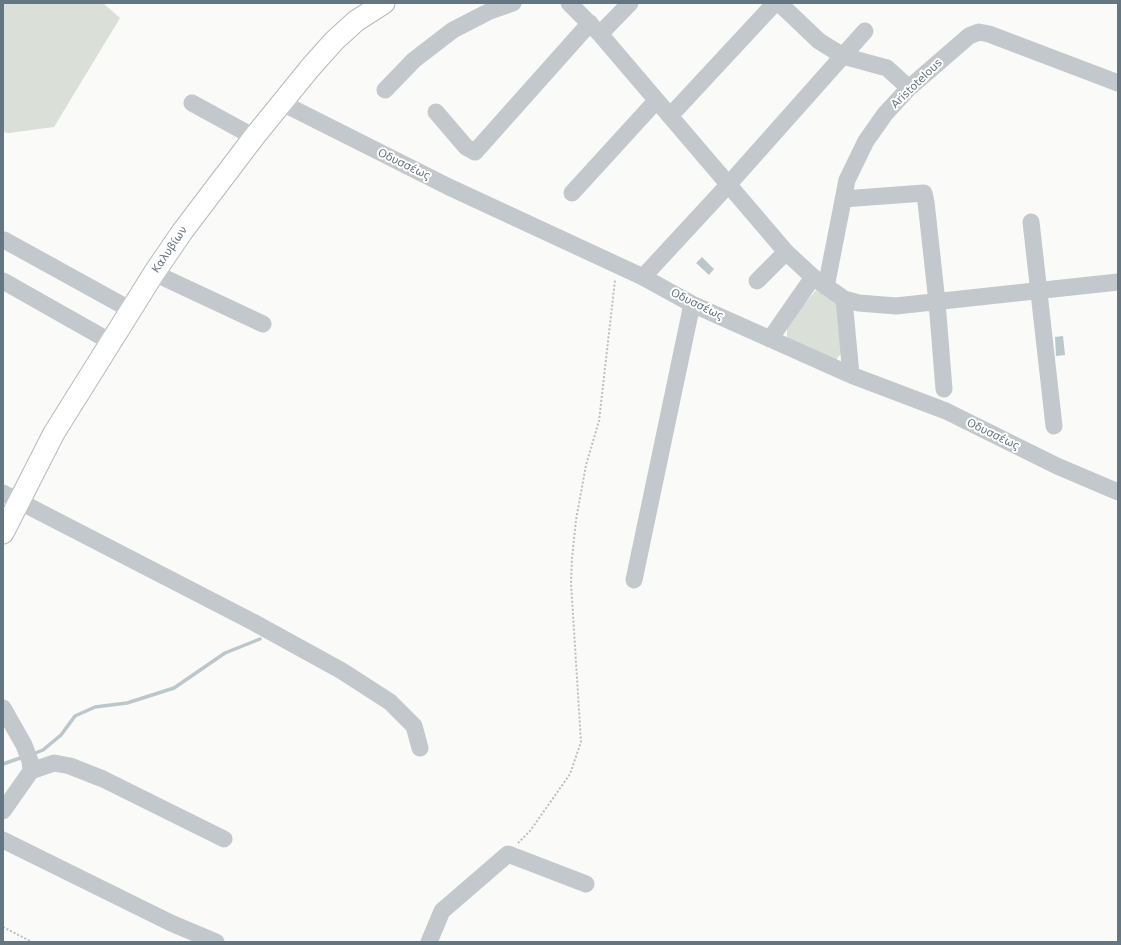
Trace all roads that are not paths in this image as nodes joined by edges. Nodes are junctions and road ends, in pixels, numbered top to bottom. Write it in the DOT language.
graph roads {
  1 [pos="513,3"];
  2 [pos="569,3"];
  3 [pos="630,3"];
  4 [pos="775,3"];
  5 [pos="779,3"];
  6 [pos="379,4"];
  7 [pos="595,28"];
  8 [pos="866,31"];
  9 [pos="844,56"];
  10 [pos="1118,83"];
  11 [pos="909,88"];
  12 [pos="385,90"];
  13 [pos="656,100"];
  14 [pos="192,103"];
  15 [pos="282,103"];
  16 [pos="436,112"];
  17 [pos="670,116"];
  18 [pos="254,137"];
  19 [pos="729,184"];
  20 [pos="572,192"];
  21 [pos="843,199"];
  22 [pos="1031,222"];
  23 [pos="4,240"];
  24 [pos="786,252"];
  25 [pos="154,273"];
  26 [pos="642,277"];
  27 [pos="3,281"];
  28 [pos="757,281"];
  29 [pos="820,282"];
  30 [pos="1118,282"];
  31 [pos="1038,291"];
  32 [pos="844,298"];
  33 [pos="937,302"];
  34 [pos="692,304"];
  35 [pos="131,310"];
  36 [pos="263,324"];
  37 [pos="770,339"];
  38 [pos="111,342"];
  39 [pos="851,375"];
  40 [pos="944,389"];
  41 [pos="1054,426"];
  42 [pos="1118,492"];
  43 [pos="11,498"];
  44 [pos="3,532"];
  45 [pos="634,580"];
  46 [pos="3,708"];
  47 [pos="420,748"];
  48 [pos="30,766"];
  49 [pos="3,811"];
  50 [pos="224,839"];
  51 [pos="3,840"];
  52 [pos="586,884"];
  53 [pos="216,942"];
  54 [pos="429,942"];
  1 -- 12 [label="street"];
  2 -- 7 [label="street"];
  3 -- 7 [label="street"];
  4 -- 17 [label="street"];
  5 -- 9 [label="street"];
  6 -- 15 [label="main road, Καλυβίων"];
  7 -- 13 [label="street"];
  7 -- 16 [label="street"];
  8 -- 9 [label="street"];
  9 -- 11 [label="street"];
  9 -- 19 [label="street"];
  10 -- 11 [label="street, Aristotelous"];
  11 -- 21 [label="street, Aristotelous"];
  13 -- 17 [label="street"];
  13 -- 20 [label="street"];
  14 -- 18 [label="street"];
  15 -- 18 [label="main road, Καλυβίων"];
  15 -- 26 [label="street, Οδυσσέως"];
  17 -- 19 [label="street"];
  18 -- 25 [label="main road, Καλυβίων"];
  19 -- 24 [label="street"];
  19 -- 26 [label="street"];
  21 -- 29 [label="street, Aristotelous"];
  21 -- 33 [label="street"];
  22 -- 31 [label="street"];
  23 -- 35 [label="street"];
  24 -- 28 [label="street"];
  24 -- 29 [label="street"];
  25 -- 35 [label="main road, Καλυβίων"];
  25 -- 36 [label="street"];
  26 -- 34 [label="street, Οδυσσέως"];
  27 -- 38 [label="street"];
  29 -- 32 [label="street"];
  29 -- 37 [label="street"];
  30 -- 31 [label="street"];
  31 -- 33 [label="street"];
  31 -- 41 [label="street"];
  32 -- 33 [label="street"];
  32 -- 39 [label="street"];
  33 -- 40 [label="street"];
  34 -- 37 [label="street, Οδυσσέως"];
  34 -- 45 [label="street"];
  35 -- 38 [label="main road, Καλυβίων"];
  37 -- 39 [label="street, Οδυσσέως"];
  38 -- 43 [label="main road, Καλυβίων"];
  39 -- 42 [label="street, Οδυσσέως"];
  43 -- 44 [label="main road, Καλυβίων"];
  43 -- 47 [label="street"];
  46 -- 48 [label="street"];
  48 -- 49 [label="street"];
  48 -- 50 [label="street"];
  51 -- 53 [label="street"];
  52 -- 54 [label="street"];
}
